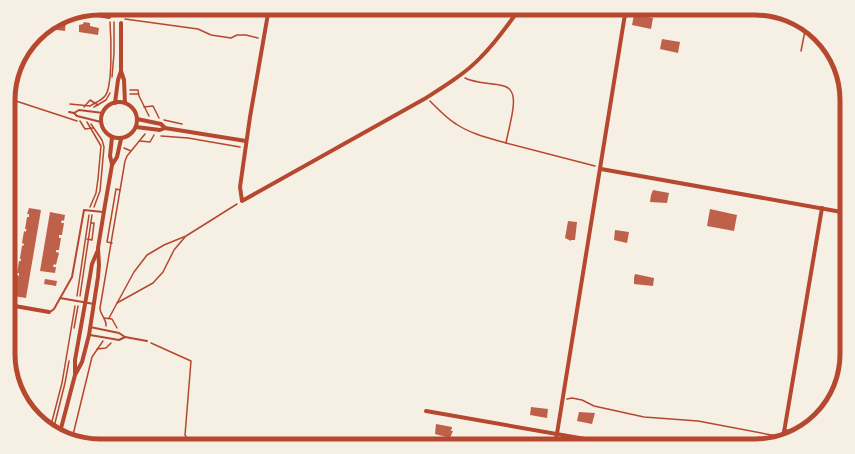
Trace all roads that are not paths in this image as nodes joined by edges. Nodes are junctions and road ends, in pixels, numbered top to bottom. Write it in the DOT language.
graph roads {
  1 [pos="98,15"];
  2 [pos="268,15"];
  3 [pos="515,15"];
  4 [pos="625,15"];
  5 [pos="109,17"];
  6 [pos="121,21"];
  7 [pos="121,71"];
  8 [pos="116,103"];
  9 [pos="125,103"];
  10 [pos="69,112"];
  11 [pos="74,113"];
  12 [pos="103,113"];
  13 [pos="138,119"];
  14 [pos="101,122"];
  15 [pos="136,127"];
  16 [pos="164,128"];
  17 [pos="112,137"];
  18 [pos="121,138"];
  19 [pos="246,141"];
  20 [pos="112,164"];
  21 [pos="601,169"];
  22 [pos="822,208"];
  23 [pos="104,212"];
  24 [pos="840,212"];
  25 [pos="98,248"];
  26 [pos="60,298"];
  27 [pos="86,302"];
  28 [pos="94,304"];
  29 [pos="15,306"];
  30 [pos="49,312"];
  31 [pos="82,326"];
  32 [pos="90,327"];
  33 [pos="81,334"];
  34 [pos="89,335"];
  35 [pos="125,337"];
  36 [pos="148,341"];
  37 [pos="75,375"];
  38 [pos="426,411"];
  39 [pos="61,429"];
  40 [pos="784,431"];
  41 [pos="789,432"];
  42 [pos="557,434"];
  43 [pos="556,439"];
  44 [pos="585,439"];
  1 -- 5 [label="street"];
  2 -- 19 [label="street"];
  3 -- 19 [label="street"];
  4 -- 21 [label="street"];
  6 -- 7 [label="street"];
  7 -- 8 [label="street"];
  7 -- 9 [label="street"];
  8 -- 9 [label="street"];
  8 -- 12 [label="street"];
  9 -- 13 [label="street"];
  10 -- 11 [label="lane"];
  11 -- 12 [label="lane"];
  11 -- 14 [label="lane"];
  12 -- 14 [label="street"];
  13 -- 15 [label="street"];
  13 -- 16 [label="street"];
  14 -- 17 [label="street"];
  15 -- 16 [label="street"];
  15 -- 18 [label="street"];
  16 -- 19 [label="street"];
  17 -- 18 [label="street"];
  17 -- 20 [label="street"];
  18 -- 20 [label="street"];
  20 -- 23 [label="street"];
  21 -- 22 [label="street"];
  21 -- 42 [label="street"];
  22 -- 24 [label="street"];
  22 -- 40 [label="street"];
  23 -- 25 [label="street"];
  23 -- 26 [label="lane"];
  25 -- 27 [label="street"];
  25 -- 28 [label="street"];
  26 -- 27 [label="lane"];
  26 -- 30 [label="lane"];
  27 -- 28 [label="lane"];
  27 -- 31 [label="street"];
  28 -- 32 [label="street"];
  29 -- 30 [label="street"];
  31 -- 32 [label="street"];
  31 -- 33 [label="street"];
  32 -- 34 [label="street"];
  32 -- 35 [label="lane"];
  33 -- 34 [label="street"];
  33 -- 37 [label="street"];
  34 -- 35 [label="lane"];
  34 -- 37 [label="street"];
  35 -- 36 [label="lane"];
  37 -- 39 [label="street"];
  38 -- 42 [label="street"];
  40 -- 41 [label="street"];
  42 -- 43 [label="street"];
  42 -- 44 [label="street"];
}
